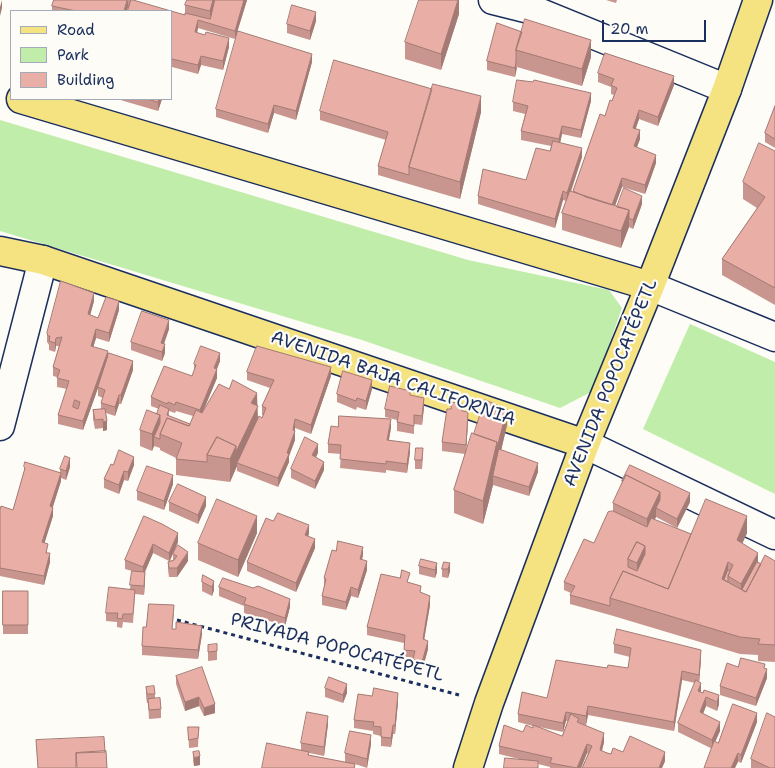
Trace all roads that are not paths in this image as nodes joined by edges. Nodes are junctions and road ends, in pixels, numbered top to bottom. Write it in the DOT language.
graph roads {
  1 [pos="493,0"];
  2 [pos="758,0"];
  3 [pos="727,89"];
  4 [pos="24,100"];
  5 [pos="0,251"];
  6 [pos="43,260"];
  7 [pos="650,286"];
  8 [pos="775,337"];
  9 [pos="0,426"];
  10 [pos="585,444"];
  11 [pos="775,534"];
  12 [pos="468,768"];
  1 -- 3 [label="street"];
  2 -- 3 [label="main road, AVENIDA POPOCATÉPETL"];
  3 -- 7 [label="main road, AVENIDA POPOCATÉPETL"];
  4 -- 7 [label="main road"];
  5 -- 6 [label="main road, AVENIDA BAJA CALIFORNIA"];
  6 -- 9 [label="street"];
  6 -- 10 [label="main road, AVENIDA BAJA CALIFORNIA"];
  7 -- 8 [label="street"];
  7 -- 10 [label="main road, AVENIDA POPOCATÉPETL"];
  10 -- 11 [label="street, AVENIDA BAJA CALIFORNIA"];
  10 -- 12 [label="main road, AVENIDA POPOCATÉPETL"];
}
